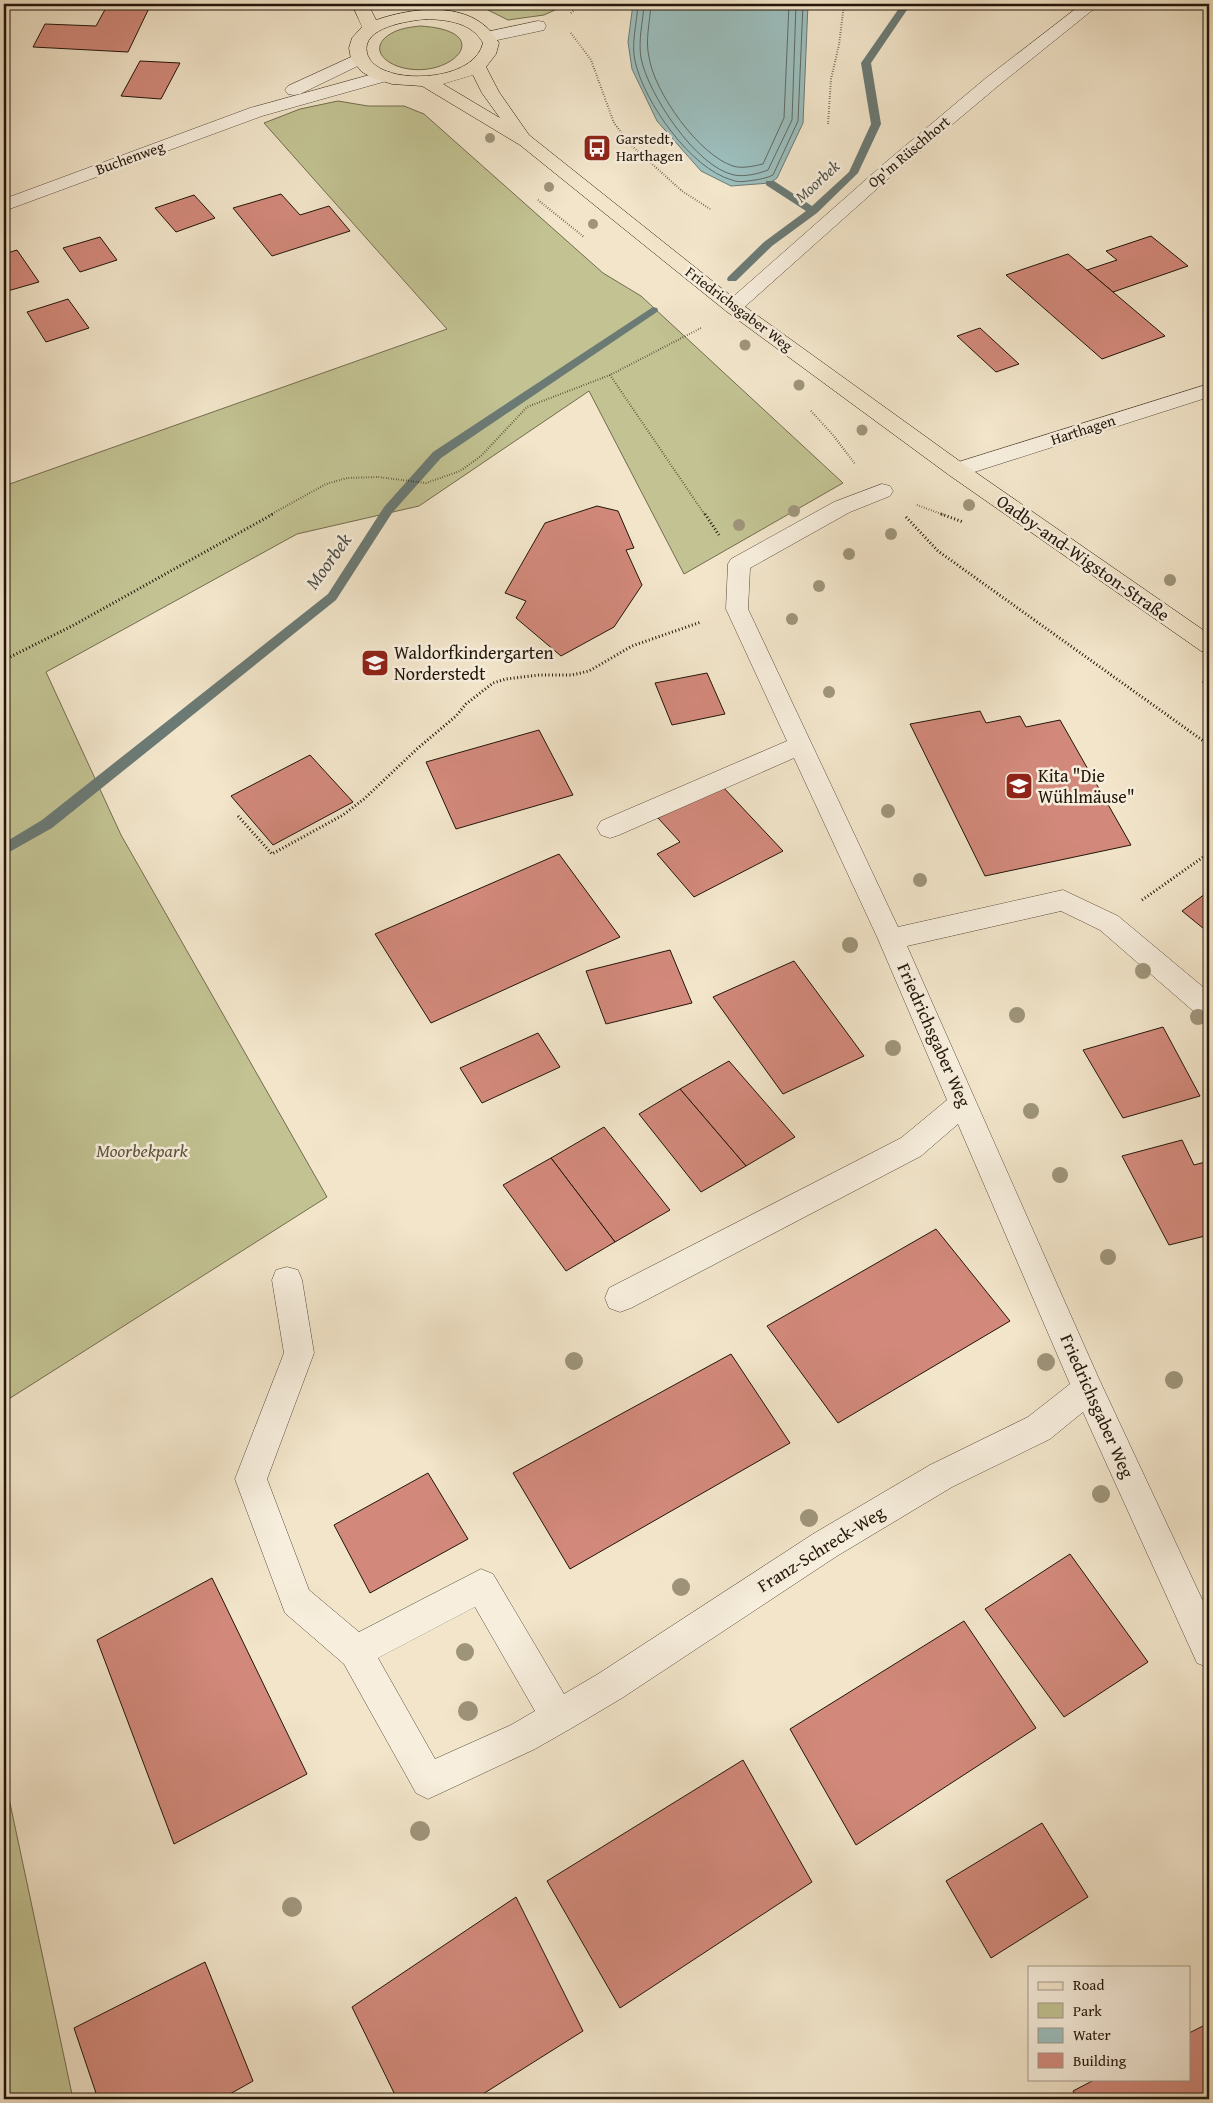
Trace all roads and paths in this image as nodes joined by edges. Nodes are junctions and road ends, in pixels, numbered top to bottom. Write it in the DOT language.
graph roads {
  1 [pos="360,4"];
  2 [pos="399,4"];
  3 [pos="844,4"];
  4 [pos="1092,4"];
  5 [pos="426,14"];
  6 [pos="538,26"];
  7 [pos="371,29"];
  8 [pos="570,31"];
  9 [pos="488,37"];
  10 [pos="360,58"];
  11 [pos="477,66"];
  12 [pos="384,76"];
  13 [pos="426,81"];
  14 [pos="256,112"];
  15 [pos="828,124"];
  16 [pos="526,141"];
  17 [pos="4,205"];
  18 [pos="710,210"];
  19 [pos="733,307"];
  20 [pos="703,327"];
  21 [pos="610,375"];
  22 [pos="1209,390"];
  23 [pos="957,470"];
  24 [pos="882,491"];
  25 [pos="962,521"];
  26 [pos="739,564"];
  27 [pos="737,610"];
  28 [pos="1209,645"];
  29 [pos="4,660"];
  30 [pos="800,745"];
  31 [pos="1209,745"];
  32 [pos="238,816"];
  33 [pos="610,828"];
  34 [pos="1209,853"];
  35 [pos="1109,923"];
  36 [pos="891,939"];
  37 [pos="1209,1008"];
  38 [pos="963,1103"];
  39 [pos="287,1280"];
  40 [pos="620,1298"];
  41 [pos="1088,1389"];
  42 [pos="356,1652"];
  43 [pos="1209,1652"];
  44 [pos="558,1717"];
  1 -- 7 [label="main road"];
  2 -- 5 [label="main road"];
  3 -- 15 [label="path"];
  4 -- 19 [label="street, Op'm Rüschhort"];
  5 -- 7 [label="main road"];
  5 -- 9 [label="main road"];
  6 -- 9 [label="street"];
  7 -- 10 [label="main road"];
  8 -- 18 [label="path"];
  9 -- 11 [label="main road"];
  10 -- 12 [label="main road"];
  10 -- 14 [label="street, Buchenweg"];
  11 -- 13 [label="main road"];
  11 -- 16 [label="main road"];
  12 -- 13 [label="main road"];
  12 -- 14 [label="street, Buchenweg"];
  13 -- 16 [label="main road"];
  14 -- 17 [label="street, Buchenweg"];
  16 -- 19 [label="main road, Friedrichsgaber Weg"];
  19 -- 23 [label="main road, Friedrichsgaber Weg"];
  20 -- 21 [label="path"];
  21 -- 26 [label="path"];
  21 -- 29 [label="path"];
  22 -- 23 [label="street, Harthagen"];
  23 -- 28 [label="main road, Oadby-and-Wigston-Straße"];
  24 -- 25 [label="path"];
  24 -- 26 [label="street"];
  24 -- 31 [label="path"];
  26 -- 27 [label="street, Friedrichsgaber Weg"];
  27 -- 30 [label="street, Friedrichsgaber Weg"];
  27 -- 32 [label="path"];
  30 -- 33 [label="street"];
  30 -- 36 [label="street, Friedrichsgaber Weg"];
  34 -- 35 [label="path"];
  35 -- 36 [label="street"];
  35 -- 37 [label="street"];
  36 -- 38 [label="street, Friedrichsgaber Weg"];
  38 -- 40 [label="street"];
  38 -- 41 [label="street, Friedrichsgaber Weg"];
  39 -- 42 [label="street"];
  41 -- 43 [label="street, Friedrichsgaber Weg"];
  41 -- 44 [label="street, Franz-Schreck-Weg"];
  42 -- 44 [label="street, Franz-Schreck-Weg"];
  42 -- 44 [label="street"];
}
